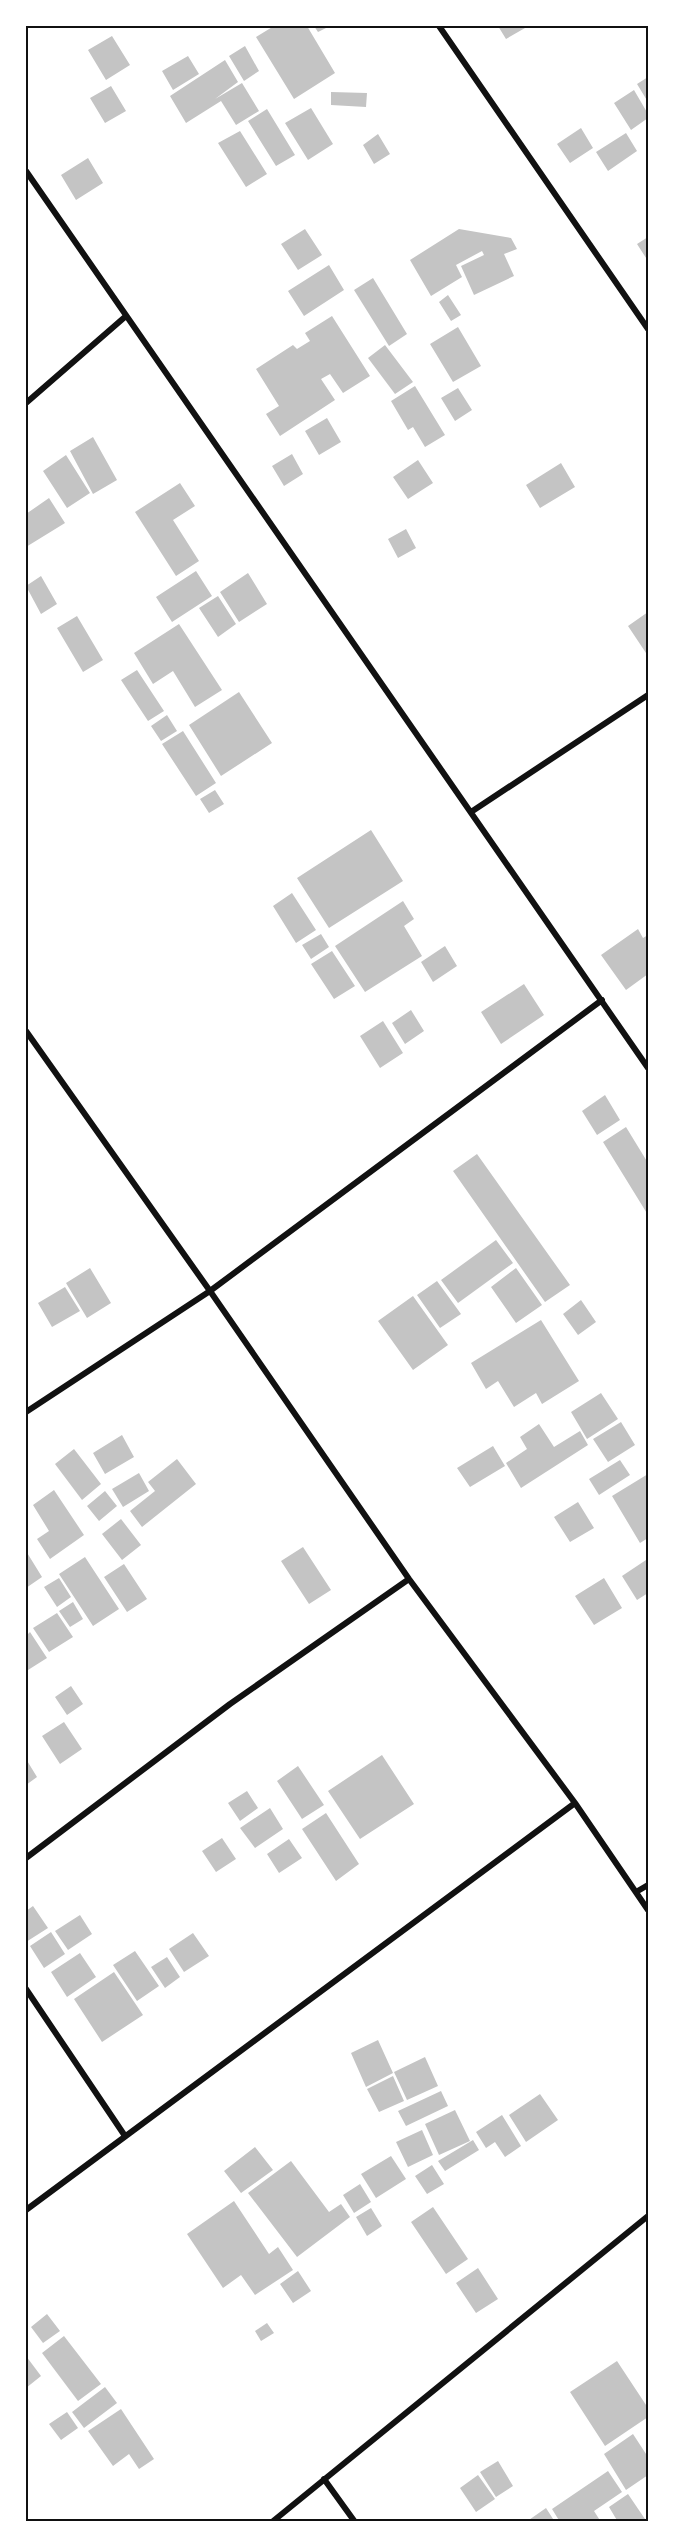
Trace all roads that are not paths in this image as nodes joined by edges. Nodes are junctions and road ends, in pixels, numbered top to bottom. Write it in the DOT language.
graph roads {
  1 [pos="439,26"];
  2 [pos="26,171"];
  3 [pos="126,316"];
  4 [pos="648,329"];
  5 [pos="26,403"];
  6 [pos="648,695"];
  7 [pos="471,812"];
  8 [pos="602,1000"];
  9 [pos="26,1030"];
  10 [pos="648,1068"];
  11 [pos="210,1291"];
  12 [pos="26,1412"];
  13 [pos="409,1579"];
  14 [pos="574,1803"];
  15 [pos="26,1858"];
  16 [pos="648,1885"];
  17 [pos="636,1892"];
  18 [pos="648,1910"];
  19 [pos="26,1989"];
  20 [pos="125,2136"];
  21 [pos="26,2210"];
  22 [pos="648,2216"];
  23 [pos="324,2480"];
  24 [pos="272,2522"];
  25 [pos="356,2522"];
  1 -- 4 [label="street"];
  2 -- 3 [label="street"];
  3 -- 5 [label="street"];
  3 -- 7 [label="street"];
  6 -- 7 [label="street"];
  7 -- 8 [label="street"];
  8 -- 10 [label="street"];
  8 -- 11 [label="street"];
  9 -- 11 [label="street"];
  11 -- 12 [label="street"];
  11 -- 13 [label="street"];
  13 -- 14 [label="street"];
  13 -- 15 [label="street"];
  14 -- 17 [label="street"];
  14 -- 20 [label="street"];
  16 -- 17 [label="street"];
  17 -- 18 [label="street"];
  19 -- 20 [label="street"];
  20 -- 21 [label="street"];
  22 -- 23 [label="street"];
  23 -- 24 [label="street"];
  23 -- 25 [label="street"];
}
